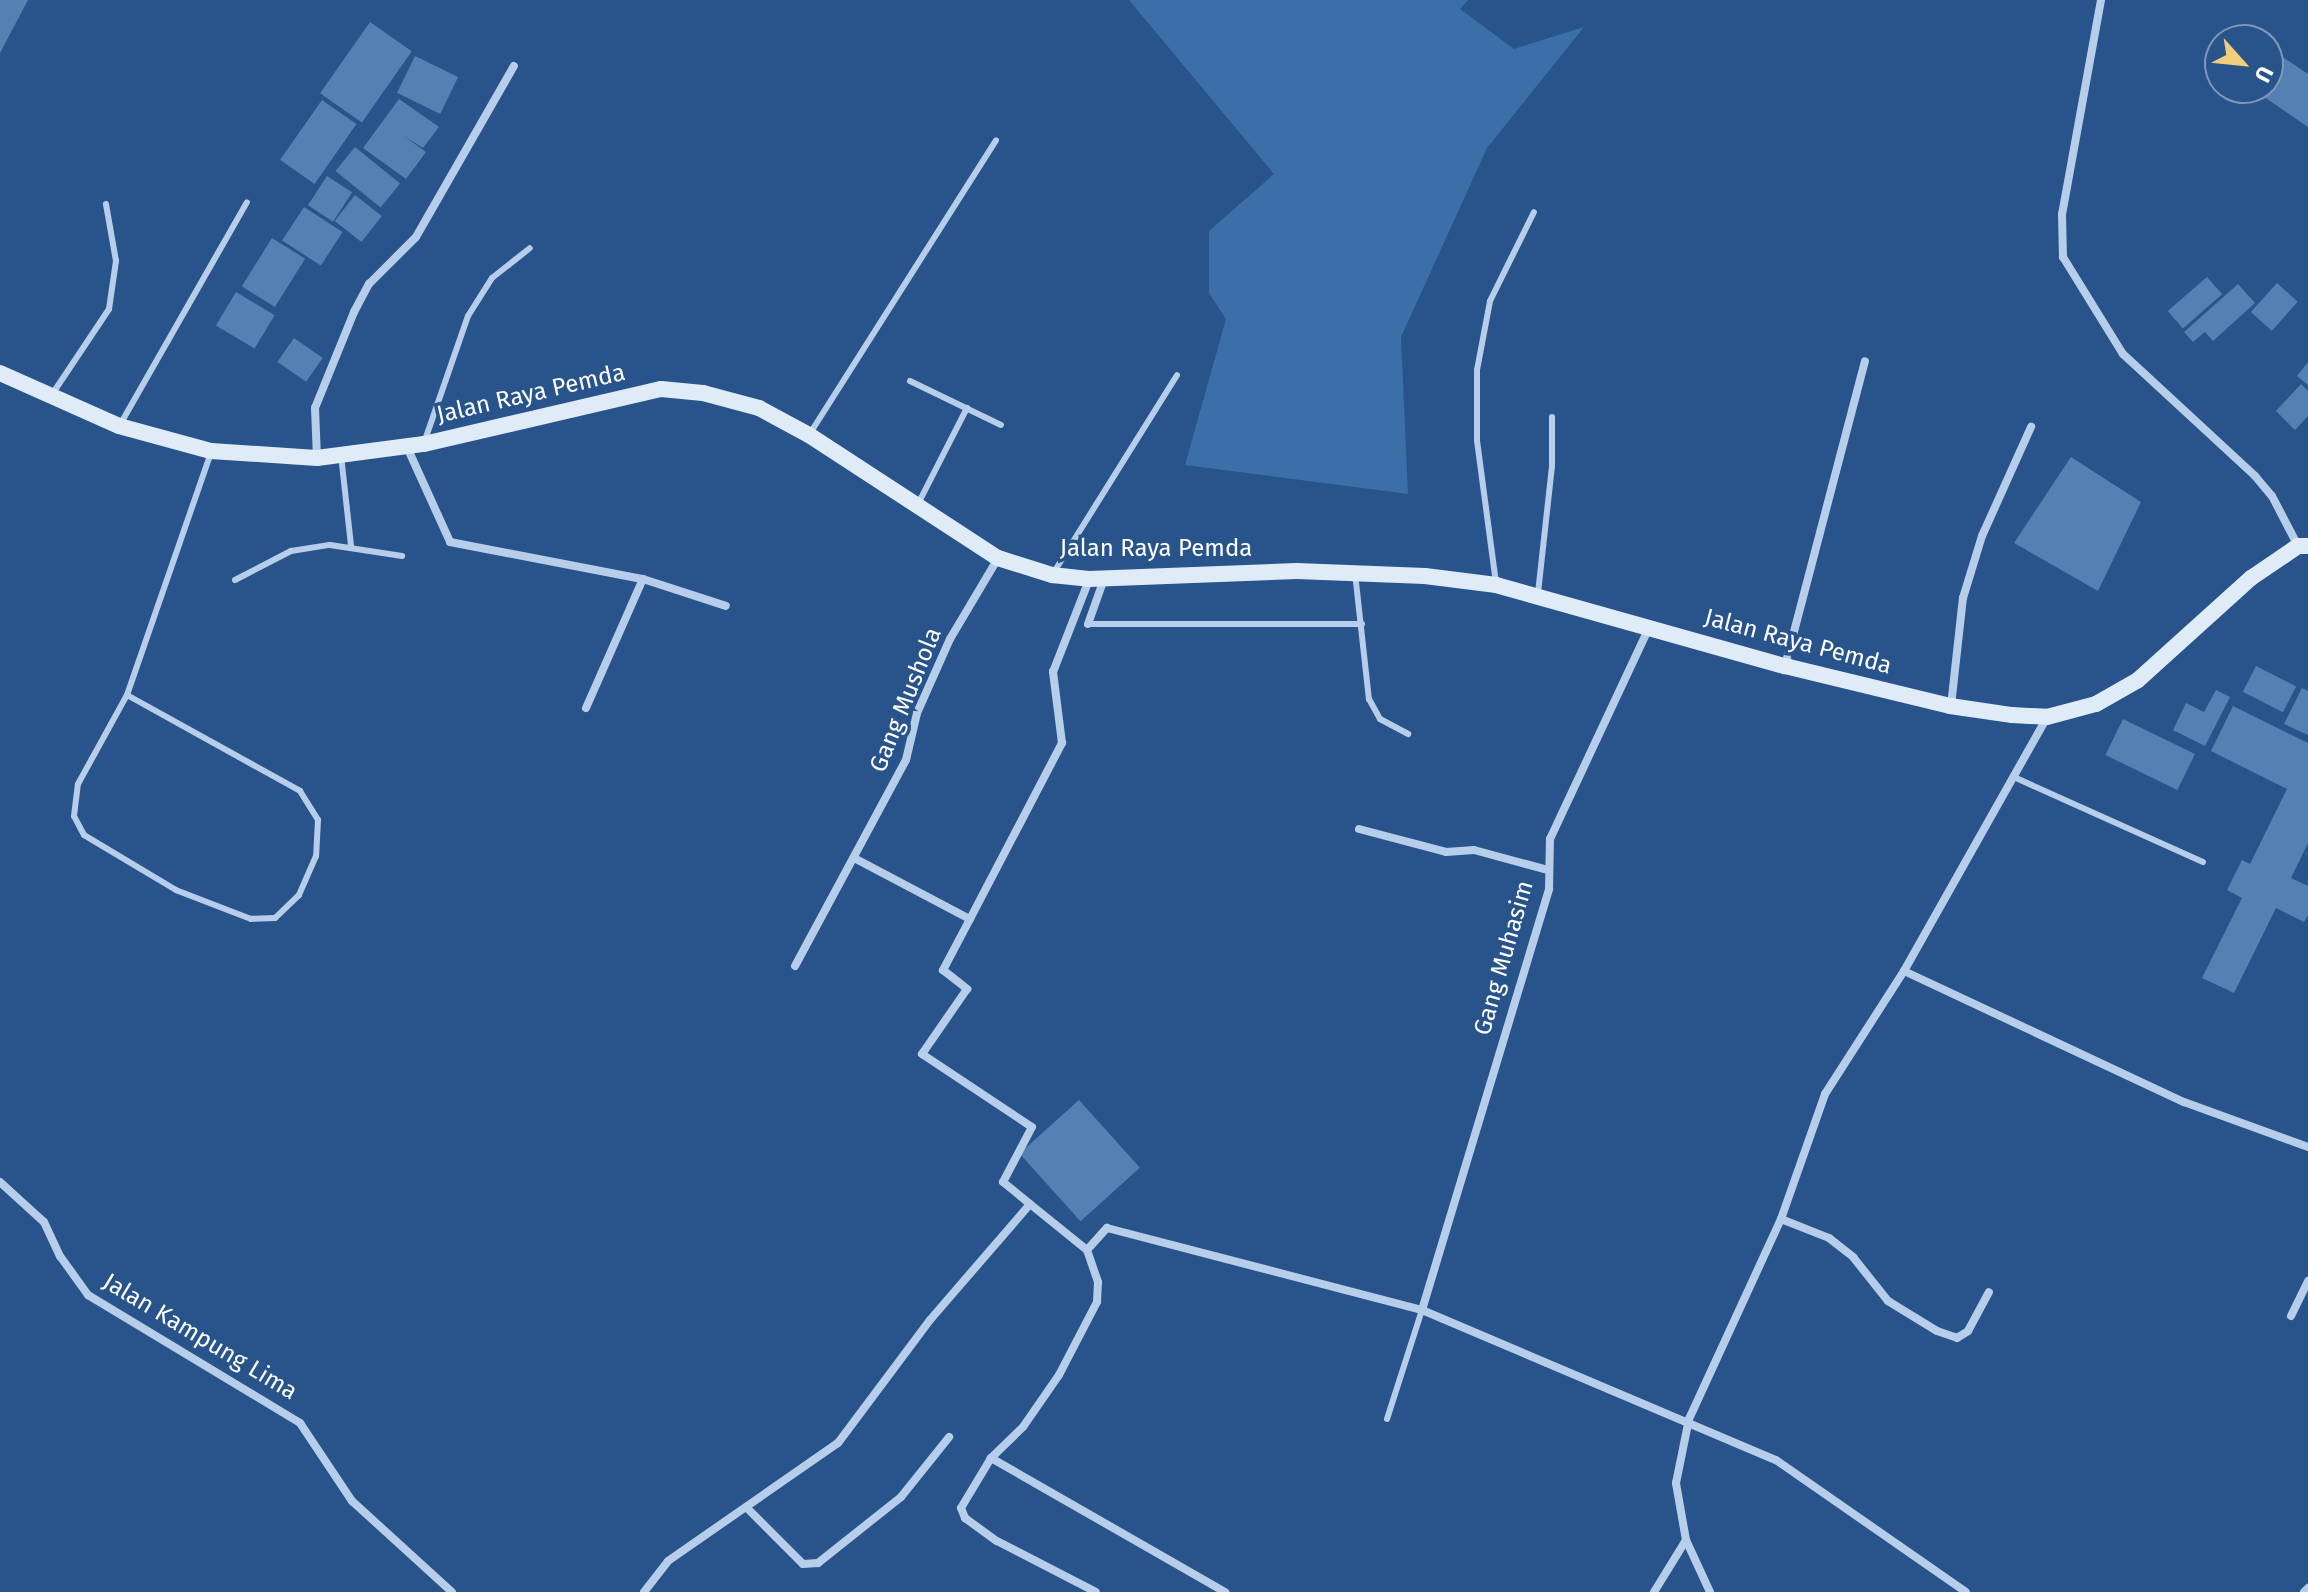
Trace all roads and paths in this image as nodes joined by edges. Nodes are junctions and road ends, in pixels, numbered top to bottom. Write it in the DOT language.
graph roads {
  1 [pos="2101,0"];
  2 [pos="514,66"];
  3 [pos="996,140"];
  4 [pos="247,202"];
  5 [pos="106,204"];
  6 [pos="1534,212"];
  7 [pos="530,248"];
  8 [pos="1865,361"];
  9 [pos="0,373"];
  10 [pos="1177,375"];
  11 [pos="910,381"];
  12 [pos="50,397"];
  13 [pos="967,408"];
  14 [pos="1552,417"];
  15 [pos="1001,425"];
  16 [pos="119,426"];
  17 [pos="2031,427"];
  18 [pos="809,435"];
  19 [pos="416,445"];
  20 [pos="211,451"];
  21 [pos="341,455"];
  22 [pos="317,458"];
  23 [pos="917,506"];
  24 [pos="351,546"];
  25 [pos="2303,546"];
  26 [pos="402,556"];
  27 [pos="998,558"];
  28 [pos="1355,573"];
  29 [pos="1052,575"];
  30 [pos="643,579"];
  31 [pos="1097,579"];
  32 [pos="235,580"];
  33 [pos="1496,585"];
  34 [pos="1538,593"];
  35 [pos="726,606"];
  36 [pos="1088,624"];
  37 [pos="1362,624"];
  38 [pos="1649,627"];
  39 [pos="1785,666"];
  40 [pos="127,695"];
  41 [pos="1950,706"];
  42 [pos="586,708"];
  43 [pos="2047,717"];
  44 [pos="1408,734"];
  45 [pos="2016,778"];
  46 [pos="1359,829"];
  47 [pos="856,859"];
  48 [pos="2203,862"];
  49 [pos="1548,870"];
  50 [pos="970,919"];
  51 [pos="795,966"];
  52 [pos="1904,971"];
  53 [pos="2308,1147"];
  54 [pos="0,1182"];
  55 [pos="1030,1204"];
  56 [pos="1781,1219"];
  57 [pos="1087,1250"];
  58 [pos="2308,1281"];
  59 [pos="1989,1292"];
  60 [pos="1422,1310"];
  61 [pos="2291,1316"];
  62 [pos="1387,1419"];
  63 [pos="1689,1419"];
  64 [pos="949,1437"];
  65 [pos="991,1458"];
  66 [pos="747,1508"];
  67 [pos="1686,1540"];
  68 [pos="2308,1588"];
  69 [pos="452,1592"];
  70 [pos="644,1592"];
  71 [pos="1096,1592"];
  72 [pos="1225,1592"];
  73 [pos="1654,1592"];
  74 [pos="1710,1592"];
  75 [pos="1966,1592"];
  76 [pos="2304,1592"];
  1 -- 25 [label="street"];
  2 -- 22 [label="street"];
  3 -- 18 [label="lane"];
  4 -- 16 [label="lane"];
  5 -- 12 [label="lane"];
  6 -- 33 [label="lane"];
  7 -- 19 [label="lane"];
  8 -- 39 [label="street"];
  9 -- 12 [label="main road, Jalan Raya Pemda"];
  10 -- 29 [label="lane"];
  11 -- 13 [label="lane"];
  12 -- 16 [label="main road, Jalan Raya Pemda"];
  13 -- 15 [label="lane"];
  13 -- 23 [label="lane"];
  14 -- 34 [label="lane"];
  16 -- 20 [label="main road, Jalan Raya Pemda"];
  17 -- 41 [label="street"];
  18 -- 19 [label="main road, Jalan Raya Pemda"];
  18 -- 23 [label="main road, Jalan Raya Pemda"];
  19 -- 21 [label="main road, Jalan Raya Pemda"];
  19 -- 30 [label="street"];
  20 -- 22 [label="main road, Jalan Raya Pemda"];
  20 -- 40 [label="lane"];
  21 -- 22 [label="main road, Jalan Raya Pemda"];
  21 -- 24 [label="lane"];
  23 -- 27 [label="main road, Jalan Raya Pemda"];
  24 -- 26 [label="lane"];
  24 -- 32 [label="lane"];
  25 -- 43 [label="main road, Jalan Raya Pemda"];
  27 -- 29 [label="main road, Jalan Raya Pemda"];
  27 -- 47 [label="street, Gang Mushola"];
  28 -- 31 [label="main road, Jalan Raya Pemda"];
  28 -- 33 [label="main road, Jalan Raya Pemda"];
  28 -- 37 [label="lane"];
  29 -- 31 [label="main road, Jalan Raya Pemda"];
  30 -- 35 [label="street"];
  30 -- 42 [label="street"];
  31 -- 36 [label="street"];
  31 -- 50 [label="street"];
  33 -- 34 [label="main road, Jalan Raya Pemda"];
  34 -- 38 [label="main road, Jalan Raya Pemda"];
  36 -- 37 [label="lane"];
  37 -- 44 [label="lane"];
  38 -- 39 [label="main road, Jalan Raya Pemda"];
  38 -- 49 [label="street, Gang Muhasim"];
  39 -- 41 [label="main road, Jalan Raya Pemda"];
  40 -- 40 [label="lane"];
  41 -- 43 [label="main road, Jalan Raya Pemda"];
  43 -- 45 [label="street"];
  45 -- 48 [label="lane"];
  45 -- 52 [label="street"];
  46 -- 49 [label="street"];
  47 -- 50 [label="street"];
  47 -- 51 [label="street, Gang Mushola"];
  49 -- 60 [label="street, Gang Muhasim"];
  50 -- 55 [label="street"];
  52 -- 53 [label="street"];
  52 -- 56 [label="street"];
  54 -- 69 [label="street, Jalan Kampung Lima"];
  55 -- 57 [label="street"];
  55 -- 66 [label="street"];
  56 -- 59 [label="street"];
  56 -- 63 [label="street"];
  57 -- 60 [label="street"];
  57 -- 65 [label="street"];
  58 -- 61 [label="street"];
  60 -- 62 [label="lane"];
  60 -- 63 [label="street"];
  63 -- 67 [label="street"];
  63 -- 75 [label="street"];
  64 -- 66 [label="street"];
  65 -- 71 [label="street"];
  65 -- 72 [label="street"];
  66 -- 70 [label="street"];
  67 -- 73 [label="street"];
  67 -- 74 [label="street"];
  68 -- 76 [label="street"];
}
